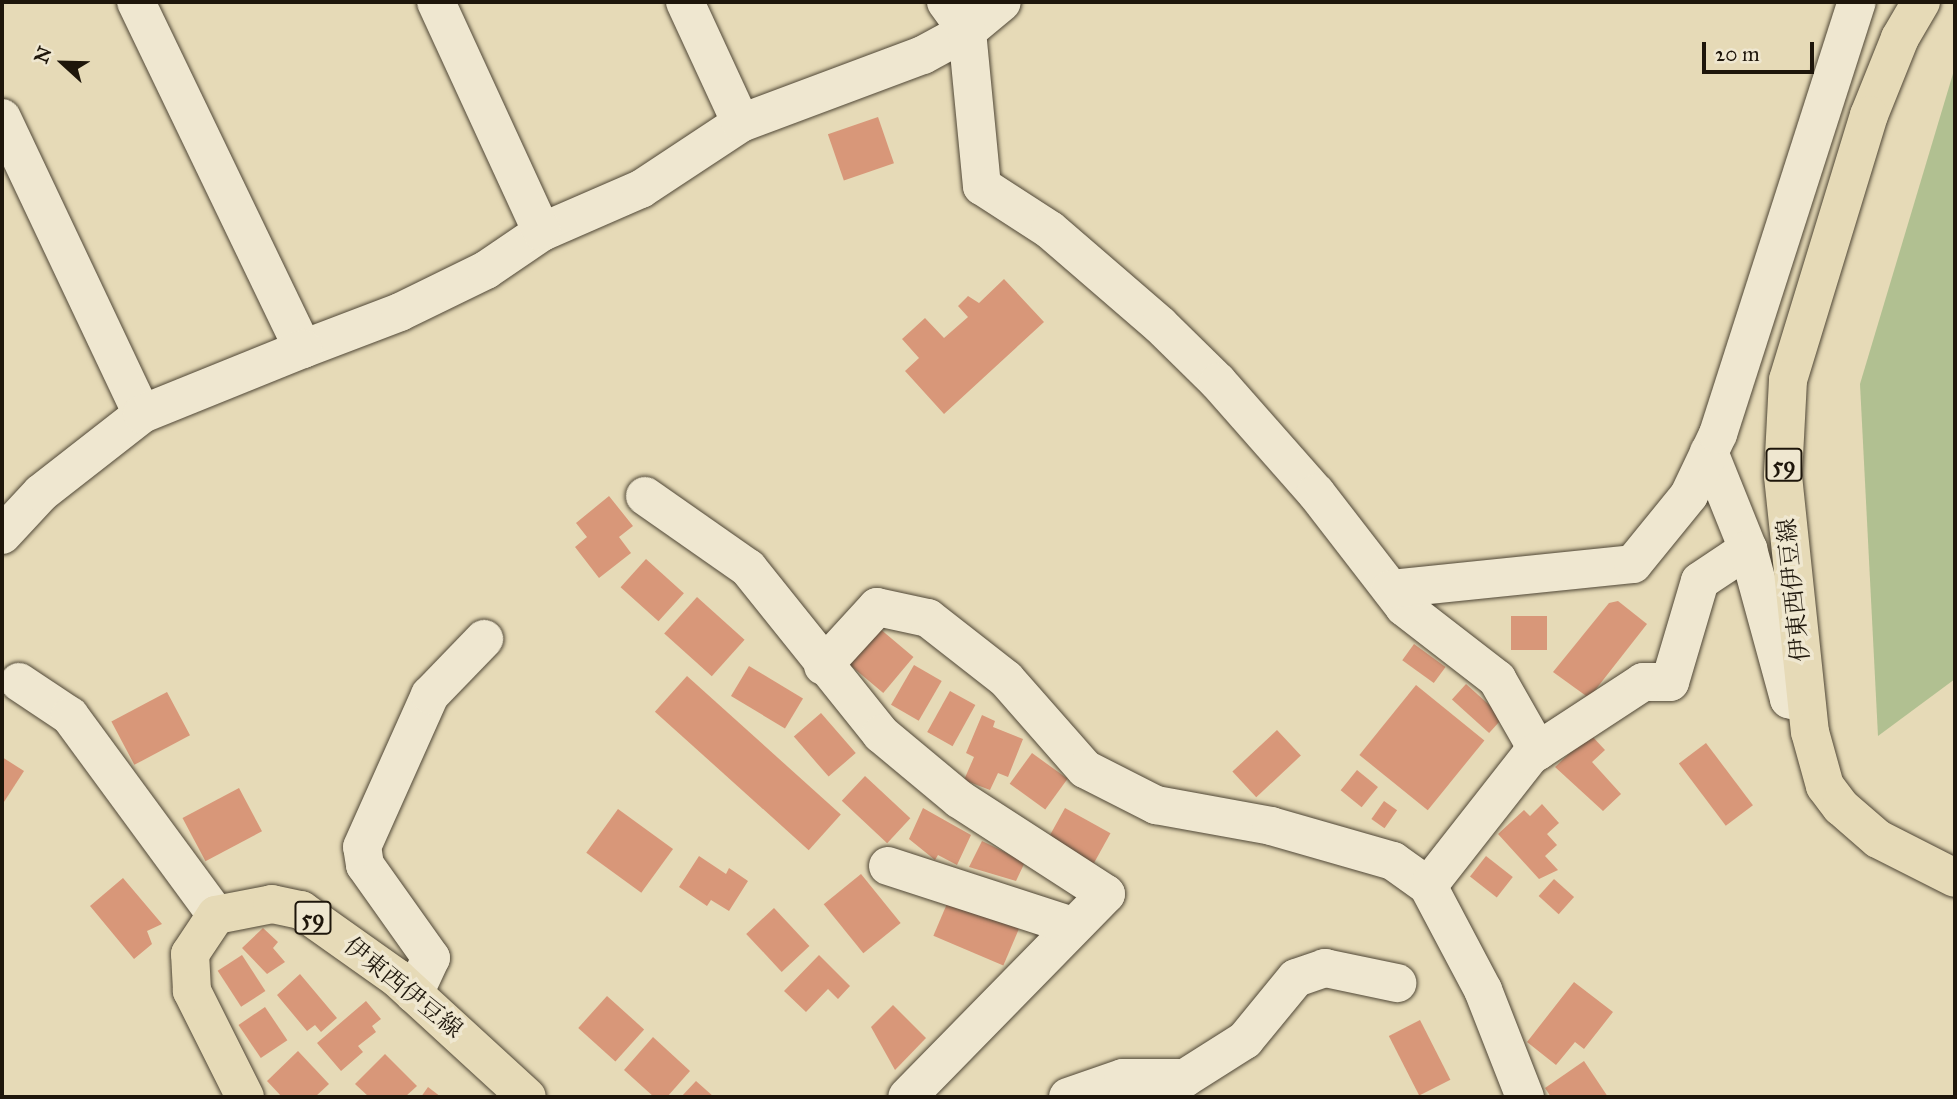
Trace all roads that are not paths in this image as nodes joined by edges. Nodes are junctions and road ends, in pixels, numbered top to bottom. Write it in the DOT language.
graph roads {
  1 [pos="136,2"];
  2 [pos="436,2"];
  3 [pos="685,2"];
  4 [pos="1002,2"];
  5 [pos="1857,2"];
  6 [pos="1921,2"];
  7 [pos="956,17"];
  8 [pos="2,118"];
  9 [pos="741,123"];
  10 [pos="542,232"];
  11 [pos="303,349"];
  12 [pos="142,414"];
  13 [pos="1710,452"];
  14 [pos="645,496"];
  15 [pos="2,535"];
  16 [pos="1748,549"];
  17 [pos="1391,589"];
  18 [pos="484,639"];
  19 [pos="823,666"];
  20 [pos="19,682"];
  21 [pos="1806,704"];
  22 [pos="1538,751"];
  23 [pos="888,866"];
  24 [pos="1955,878"];
  25 [pos="1428,886"];
  26 [pos="216,915"];
  27 [pos="1073,926"];
  28 [pos="1397,983"];
  29 [pos="414,993"];
  30 [pos="245,1097"];
  31 [pos="527,1097"];
  32 [pos="907,1097"];
  33 [pos="1068,1097"];
  34 [pos="1525,1097"];
  1 -- 11 [label="street"];
  2 -- 10 [label="street"];
  3 -- 9 [label="street"];
  4 -- 7 [label="street"];
  5 -- 13 [label="street"];
  6 -- 21 [label="main road, 伊東西伊豆線 / 59"];
  7 -- 9 [label="street"];
  7 -- 17 [label="street"];
  8 -- 12 [label="street"];
  9 -- 10 [label="street"];
  10 -- 11 [label="street"];
  11 -- 12 [label="street"];
  12 -- 15 [label="street"];
  13 -- 16 [label="street"];
  13 -- 17 [label="street"];
  14 -- 19 [label="street"];
  16 -- 21 [label="street"];
  16 -- 22 [label="street"];
  17 -- 22 [label="street"];
  18 -- 29 [label="street"];
  19 -- 25 [label="street"];
  19 -- 27 [label="street"];
  20 -- 26 [label="street"];
  21 -- 24 [label="main road, 伊東西伊豆線 / 59"];
  22 -- 25 [label="street"];
  23 -- 27 [label="street"];
  25 -- 34 [label="street"];
  26 -- 29 [label="main road, 伊東西伊豆線 / 59"];
  26 -- 30 [label="main road"];
  27 -- 32 [label="street"];
  28 -- 33 [label="street"];
  29 -- 31 [label="main road, 伊東西伊豆線 / 59"];
}
